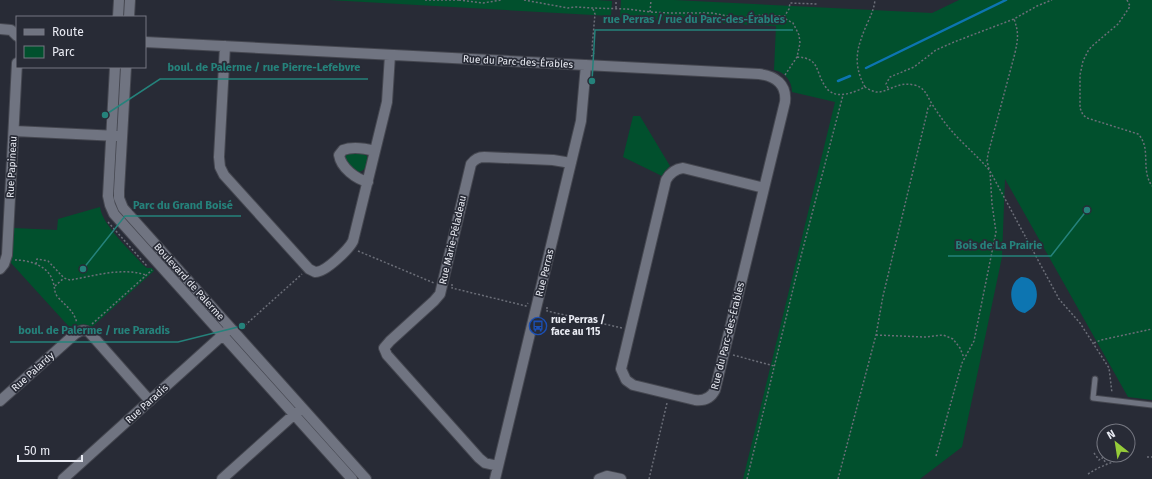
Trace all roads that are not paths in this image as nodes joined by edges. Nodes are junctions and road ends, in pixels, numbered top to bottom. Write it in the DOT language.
graph roads {
  1 [pos="119,0"];
  2 [pos="130,0"];
  3 [pos="118,16"];
  4 [pos="129,16"];
  5 [pos="0,29"];
  6 [pos="16,35"];
  7 [pos="146,42"];
  8 [pos="225,46"];
  9 [pos="390,55"];
  10 [pos="588,63"];
  11 [pos="17,68"];
  12 [pos="115,68"];
  13 [pos="126,68"];
  14 [pos="14,131"];
  15 [pos="117,136"];
  16 [pos="375,150"];
  17 [pos="571,163"];
  18 [pos="368,182"];
  19 [pos="764,188"];
  20 [pos="0,269"];
  21 [pos="231,331"];
  22 [pos="1095,379"];
  23 [pos="0,401"];
  24 [pos="150,401"];
  25 [pos="1152,405"];
  26 [pos="302,407"];
  27 [pos="294,415"];
  28 [pos="498,466"];
  29 [pos="63,479"];
  30 [pos="222,479"];
  31 [pos="352,479"];
  32 [pos="366,479"];
  33 [pos="495,479"];
  34 [pos="599,479"];
  35 [pos="621,479"];
  1 -- 3 [label="street"];
  2 -- 4 [label="street"];
  5 -- 6 [label="street"];
  7 -- 8 [label="street, Rue du Parc-des-Érables"];
  8 -- 9 [label="street, Rue du Parc-des-Érables"];
  8 -- 18 [label="street"];
  9 -- 10 [label="street, Rue du Parc-des-Érables"];
  9 -- 16 [label="street"];
  10 -- 17 [label="street, Rue Perras"];
  10 -- 19 [label="street, Rue du Parc-des-Érables"];
  11 -- 14 [label="street, Rue Papineau"];
  12 -- 15 [label="street, Boulevard de Palerme"];
  13 -- 15 [label="street, Boulevard de Palerme"];
  14 -- 15 [label="street"];
  14 -- 20 [label="street, Rue Papineau"];
  15 -- 21 [label="street, Boulevard de Palerme"];
  16 -- 18 [label="street"];
  16 -- 18 [label="street"];
  17 -- 28 [label="street, Rue Perras"];
  17 -- 28 [label="street, Rue Marie-Péladeau"];
  19 -- 19 [label="street, Rue du Parc-des-Érables"];
  21 -- 24 [label="street, Rue Paradis"];
  21 -- 26 [label="street, Boulevard de Palerme"];
  21 -- 27 [label="street, Boulevard de Palerme"];
  22 -- 25 [label="lane"];
  23 -- 24 [label="street, Rue Palardy"];
  24 -- 29 [label="street, Rue Paradis"];
  26 -- 27 [label="street"];
  26 -- 32 [label="street, Boulevard de Palerme"];
  27 -- 30 [label="street"];
  27 -- 31 [label="street, Boulevard de Palerme"];
  28 -- 33 [label="street, Rue Perras"];
  34 -- 35 [label="street"];
}
